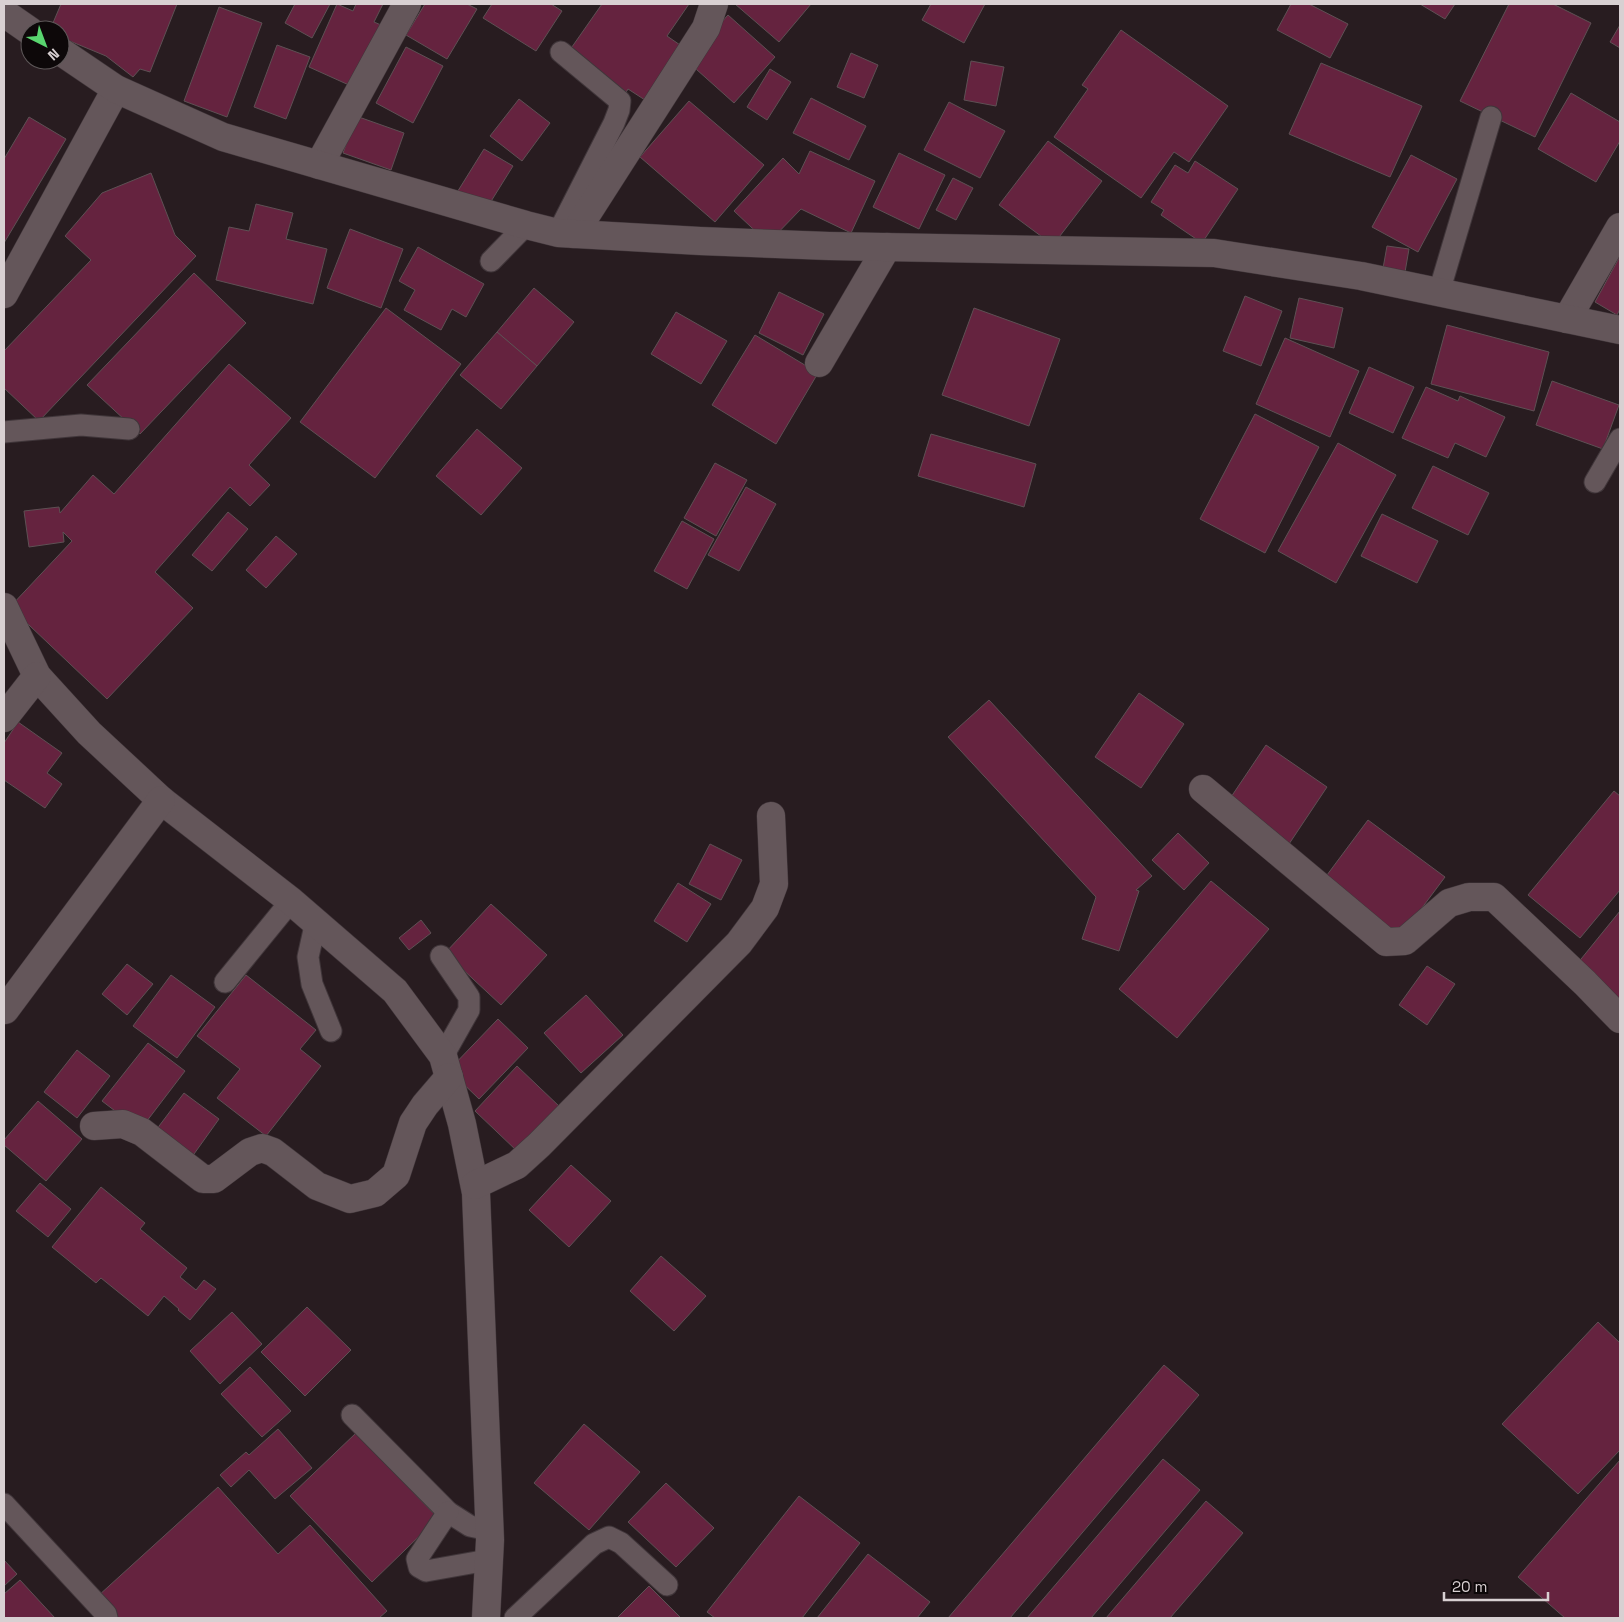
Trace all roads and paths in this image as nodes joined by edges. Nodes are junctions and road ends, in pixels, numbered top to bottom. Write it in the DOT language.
graph roads {
  1 [pos="8,4"];
  2 [pos="408,4"];
  3 [pos="714,4"];
  4 [pos="4,12"];
  5 [pos="20,24"];
  6 [pos="562,52"];
  7 [pos="70,58"];
  8 [pos="116,89"];
  9 [pos="1491,116"];
  10 [pos="319,165"];
  11 [pos="526,225"];
  12 [pos="1620,227"];
  13 [pos="566,233"];
  14 [pos="887,246"];
  15 [pos="491,262"];
  16 [pos="1439,292"];
  17 [pos="4,294"];
  18 [pos="1567,319"];
  19 [pos="1620,330"];
  20 [pos="819,363"];
  21 [pos="130,429"];
  22 [pos="4,432"];
  23 [pos="1620,439"];
  24 [pos="1595,482"];
  25 [pos="4,607"];
  26 [pos="37,676"];
  27 [pos="4,718"];
  28 [pos="1203,790"];
  29 [pos="161,800"];
  30 [pos="771,816"];
  31 [pos="291,900"];
  32 [pos="316,921"];
  33 [pos="441,956"];
  34 [pos="225,982"];
  35 [pos="5,1010"];
  36 [pos="1620,1020"];
  37 [pos="331,1031"];
  38 [pos="446,1066"];
  39 [pos="94,1126"];
  40 [pos="475,1184"];
  41 [pos="352,1415"];
  42 [pos="4,1504"];
  43 [pos="448,1512"];
  44 [pos="489,1530"];
  45 [pos="488,1560"];
  46 [pos="667,1585"];
  47 [pos="107,1618"];
  48 [pos="486,1618"];
  49 [pos="515,1618"];
  1 -- 4 [label="lane"];
  2 -- 10 [label="street"];
  3 -- 13 [label="street"];
  4 -- 5 [label="street"];
  6 -- 13 [label="lane"];
  7 -- 8 [label="street"];
  8 -- 10 [label="street"];
  8 -- 17 [label="street"];
  9 -- 16 [label="lane"];
  10 -- 11 [label="street"];
  11 -- 13 [label="street"];
  11 -- 15 [label="lane"];
  12 -- 18 [label="street"];
  13 -- 14 [label="street"];
  14 -- 16 [label="street"];
  14 -- 20 [label="street"];
  16 -- 18 [label="street"];
  18 -- 19 [label="street"];
  21 -- 22 [label="lane"];
  23 -- 24 [label="lane"];
  25 -- 26 [label="street"];
  26 -- 27 [label="street"];
  26 -- 29 [label="street"];
  28 -- 36 [label="street"];
  29 -- 31 [label="street"];
  29 -- 35 [label="street"];
  30 -- 40 [label="street"];
  31 -- 32 [label="street"];
  31 -- 34 [label="lane"];
  32 -- 37 [label="lane"];
  32 -- 38 [label="street"];
  33 -- 38 [label="lane"];
  38 -- 39 [label="street"];
  38 -- 40 [label="street"];
  40 -- 44 [label="street"];
  41 -- 43 [label="lane"];
  42 -- 47 [label="lane"];
  43 -- 44 [label="lane"];
  43 -- 45 [label="lane"];
  44 -- 45 [label="street"];
  45 -- 48 [label="street"];
  46 -- 49 [label="lane"];
}
